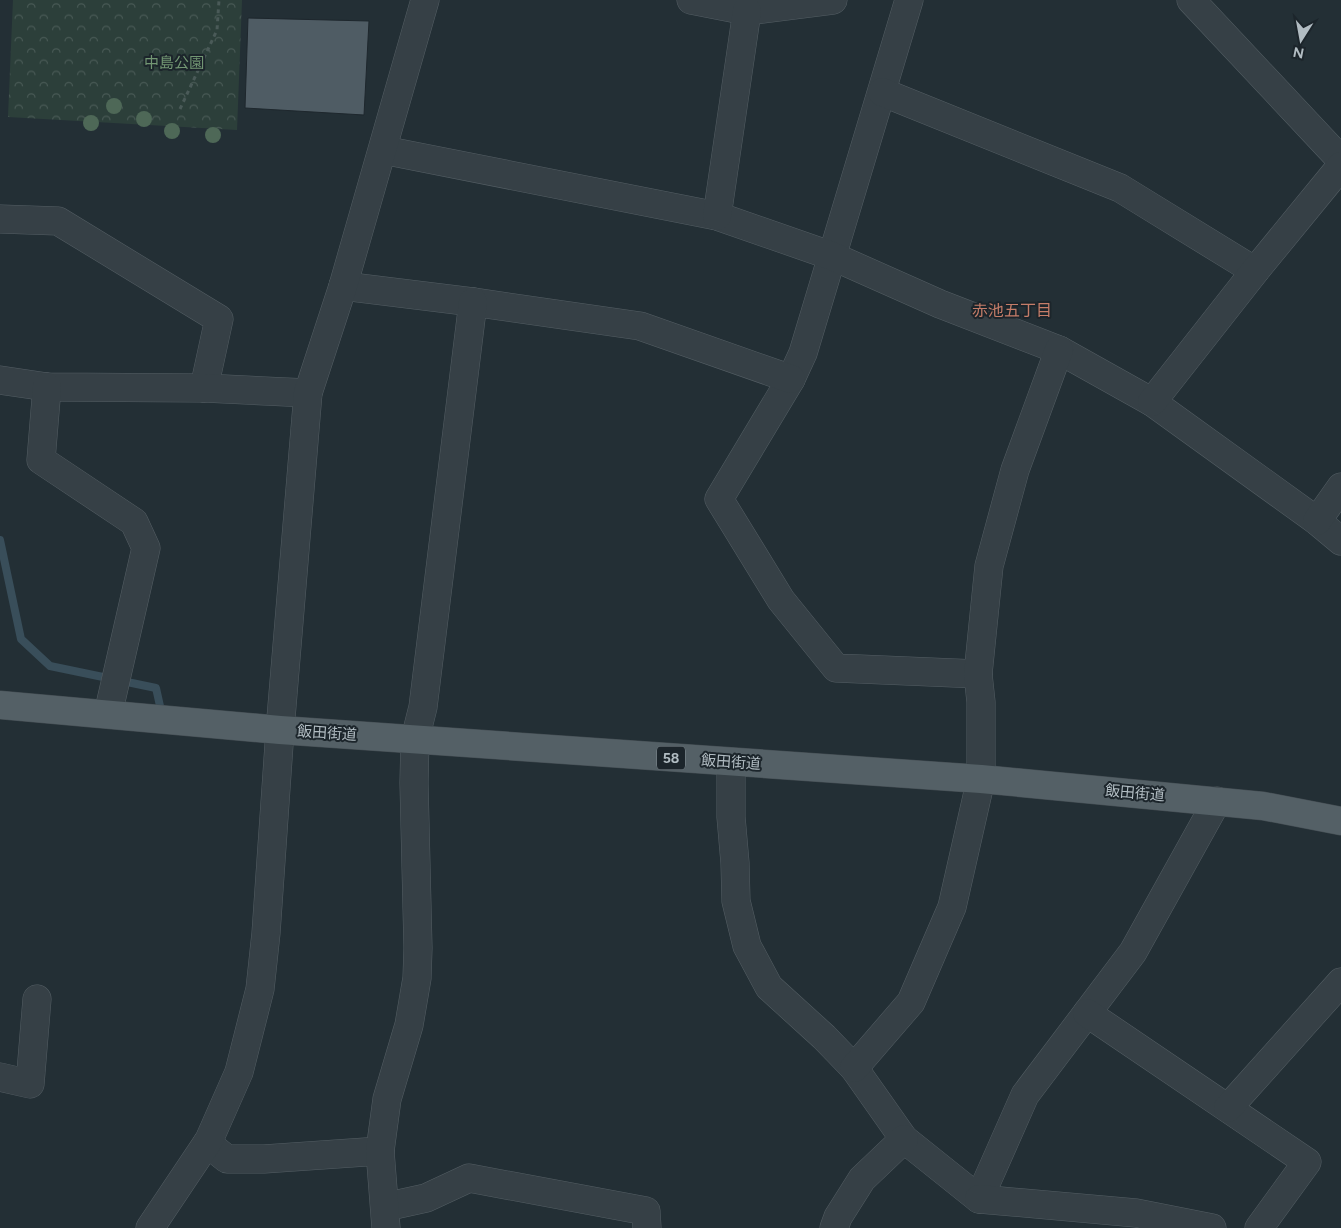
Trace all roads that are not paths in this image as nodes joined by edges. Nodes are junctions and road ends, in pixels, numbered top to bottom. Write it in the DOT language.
graph roads {
  1 [pos="425,0"];
  2 [pos="691,0"];
  3 [pos="833,0"];
  4 [pos="909,0"];
  5 [pos="1191,0"];
  6 [pos="747,10"];
  7 [pos="882,92"];
  8 [pos="383,150"];
  9 [pos="1341,160"];
  10 [pos="1341,166"];
  11 [pos="717,216"];
  12 [pos="0,219"];
  13 [pos="832,256"];
  14 [pos="1254,271"];
  15 [pos="343,286"];
  16 [pos="473,302"];
  17 [pos="1059,350"];
  18 [pos="791,379"];
  19 [pos="0,380"];
  20 [pos="47,387"];
  21 [pos="204,388"];
  22 [pos="308,393"];
  23 [pos="1152,402"];
  24 [pos="1341,487"];
  25 [pos="1317,521"];
  26 [pos="1341,540"];
  27 [pos="978,674"];
  28 [pos="0,705"];
  29 [pos="108,714"];
  30 [pos="280,730"];
  31 [pos="415,739"];
  32 [pos="731,762"];
  33 [pos="982,779"];
  34 [pos="1217,801"];
  35 [pos="1341,821"];
  36 [pos="1341,982"];
  37 [pos="37,999"];
  38 [pos="1087,1013"];
  39 [pos="854,1068"];
  40 [pos="0,1077"];
  41 [pos="1228,1108"];
  42 [pos="904,1140"];
  43 [pos="207,1143"];
  44 [pos="380,1151"];
  45 [pos="979,1199"];
  46 [pos="385,1217"];
  47 [pos="150,1228"];
  48 [pos="646,1228"];
  49 [pos="834,1228"];
  50 [pos="1212,1228"];
  51 [pos="1258,1228"];
  1 -- 8 [label="street"];
  2 -- 6 [label="street"];
  3 -- 6 [label="street"];
  4 -- 7 [label="street"];
  5 -- 9 [label="street"];
  6 -- 11 [label="street"];
  7 -- 13 [label="street"];
  7 -- 14 [label="street"];
  8 -- 11 [label="street"];
  8 -- 15 [label="street"];
  10 -- 14 [label="street"];
  11 -- 13 [label="street"];
  12 -- 21 [label="street"];
  13 -- 17 [label="street"];
  13 -- 18 [label="street"];
  14 -- 23 [label="street"];
  15 -- 16 [label="street"];
  15 -- 22 [label="street"];
  16 -- 18 [label="street"];
  16 -- 31 [label="street"];
  17 -- 23 [label="street"];
  17 -- 27 [label="street"];
  18 -- 27 [label="street"];
  19 -- 20 [label="street"];
  20 -- 21 [label="street"];
  20 -- 29 [label="street"];
  21 -- 22 [label="street"];
  22 -- 30 [label="street"];
  23 -- 25 [label="street"];
  24 -- 25 [label="street"];
  25 -- 26 [label="street"];
  27 -- 33 [label="street"];
  28 -- 29 [label="main road, 飯田街道 / 58"];
  29 -- 30 [label="main road, 飯田街道 / 58"];
  30 -- 31 [label="main road, 飯田街道 / 58"];
  30 -- 43 [label="street"];
  31 -- 32 [label="main road, 飯田街道 / 58"];
  31 -- 44 [label="street"];
  32 -- 33 [label="main road, 飯田街道 / 58"];
  32 -- 39 [label="street"];
  33 -- 34 [label="main road, 飯田街道 / 58"];
  33 -- 39 [label="street"];
  34 -- 35 [label="main road, 飯田街道 / 58"];
  34 -- 38 [label="street"];
  36 -- 41 [label="street"];
  37 -- 40 [label="street"];
  38 -- 41 [label="street"];
  38 -- 45 [label="street"];
  39 -- 42 [label="street"];
  41 -- 51 [label="street"];
  42 -- 45 [label="street"];
  42 -- 49 [label="street"];
  43 -- 44 [label="street"];
  43 -- 47 [label="street"];
  44 -- 46 [label="street"];
  45 -- 50 [label="street"];
  46 -- 48 [label="street"];
}
